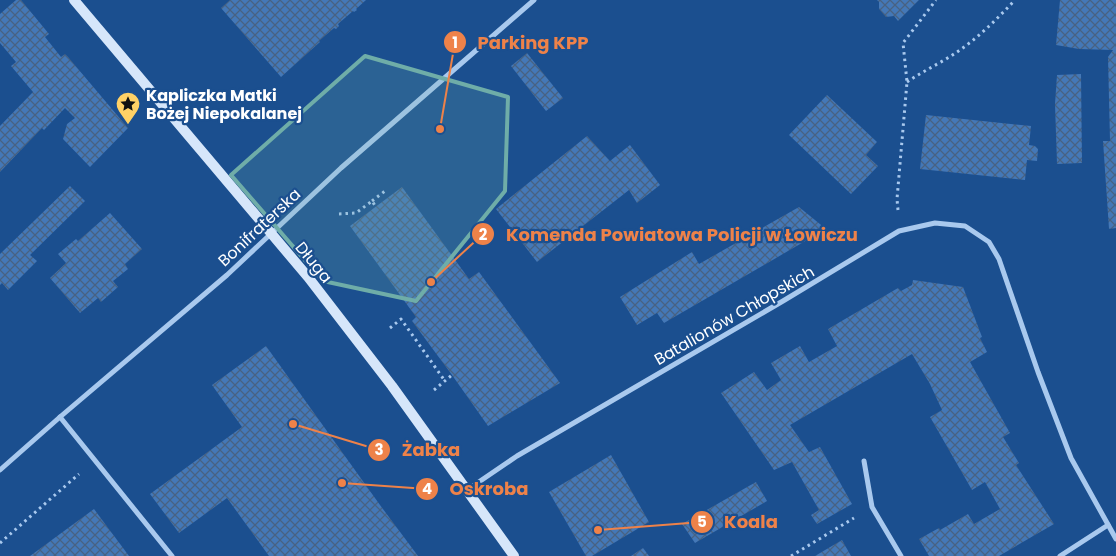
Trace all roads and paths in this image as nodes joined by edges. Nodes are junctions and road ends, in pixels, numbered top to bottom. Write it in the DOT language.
graph roads {
  1 [pos="74,0"];
  2 [pos="534,0"];
  3 [pos="936,0"];
  4 [pos="1015,0"];
  5 [pos="907,82"];
  6 [pos="385,191"];
  7 [pos="372,201"];
  8 [pos="376,207"];
  9 [pos="339,214"];
  10 [pos="899,231"];
  11 [pos="271,232"];
  12 [pos="390,328"];
  13 [pos="452,375"];
  14 [pos="445,381"];
  15 [pos="434,390"];
  16 [pos="60,416"];
  17 [pos="94,459"];
  18 [pos="864,461"];
  19 [pos="0,470"];
  20 [pos="467,490"];
  21 [pos="872,507"];
  22 [pos="1108,525"];
  23 [pos="1116,538"];
  24 [pos="0,543"];
  25 [pos="172,556"];
  26 [pos="514,556"];
  27 [pos="791,556"];
  28 [pos="901,556"];
  29 [pos="1060,556"];
  1 -- 11 [label="street, Długa"];
  2 -- 11 [label="street, Bonifraterska"];
  3 -- 5 [label="path"];
  4 -- 5 [label="path"];
  5 -- 10 [label="path"];
  6 -- 7 [label="path"];
  7 -- 8 [label="path"];
  7 -- 9 [label="path"];
  10 -- 20 [label="street, Batalionów Chłopskich"];
  10 -- 22 [label="street, Batalionów Chłopskich"];
  11 -- 16 [label="street, Bonifraterska"];
  11 -- 20 [label="street, Długa"];
  12 -- 14 [label="path"];
  13 -- 14 [label="path"];
  14 -- 15 [label="path"];
  16 -- 17 [label="street"];
  16 -- 19 [label="street, Bonifraterska"];
  17 -- 24 [label="path"];
  17 -- 25 [label="street"];
  18 -- 21 [label="street"];
  20 -- 26 [label="street, Długa"];
  21 -- 27 [label="path"];
  21 -- 28 [label="street"];
  22 -- 23 [label="street, Batalionów Chłopskich"];
  22 -- 29 [label="street"];
}
